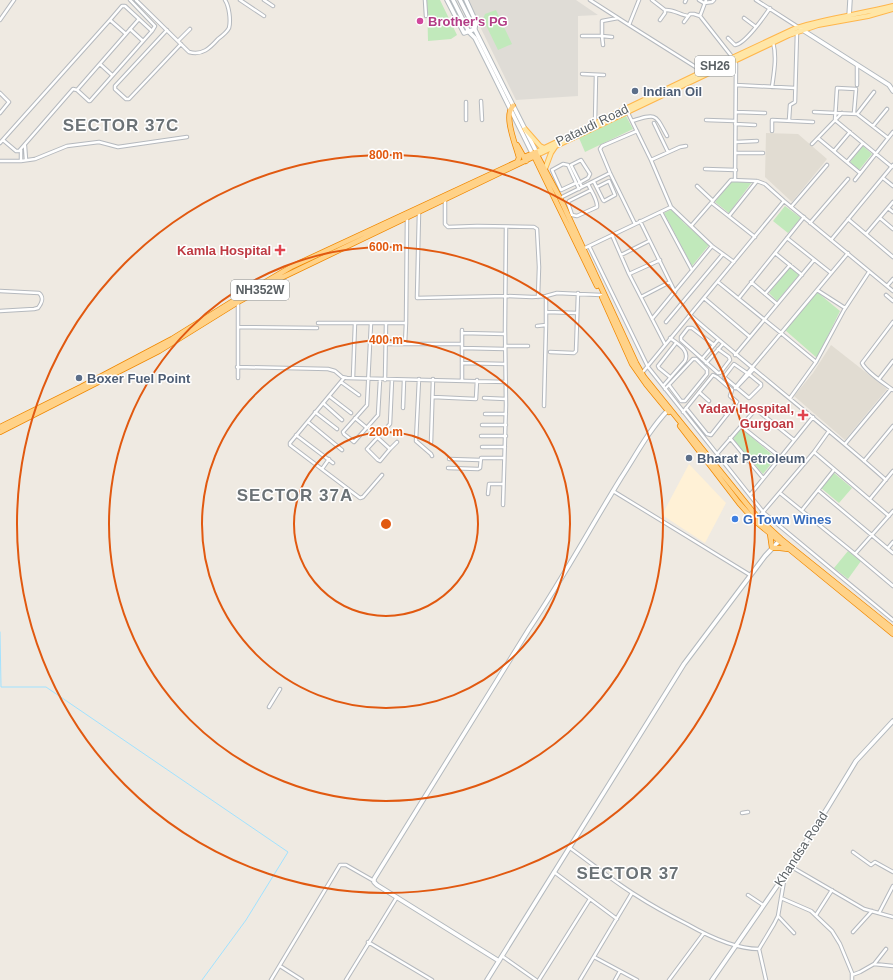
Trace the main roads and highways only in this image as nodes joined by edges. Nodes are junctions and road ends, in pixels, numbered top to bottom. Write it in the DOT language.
graph roads {
  1 [pos="893,6"];
  2 [pos="893,9"];
  3 [pos="849,18"];
  4 [pos="512,107"];
  5 [pos="627,110"];
  6 [pos="525,129"];
  7 [pos="515,141"];
  8 [pos="555,147"];
  9 [pos="544,148"];
  10 [pos="535,154"];
  11 [pos="525,159"];
  12 [pos="545,169"];
  13 [pos="406,216"];
  14 [pos="581,250"];
  15 [pos="621,335"];
  16 [pos="641,374"];
  17 [pos="83,388"];
  18 [pos="0,427"];
  19 [pos="0,432"];
  20 [pos="741,501"];
  21 [pos="770,534"];
  22 [pos="780,540"];
  23 [pos="790,550"];
  24 [pos="893,629"];
  25 [pos="893,634"];
  1 -- 3 [label="main road, SH26"];
  2 -- 3 [label="main road, SH26"];
  3 -- 5 [label="main road, SH26"];
  4 -- 7 [label="highway"];
  5 -- 8 [label="main road, SH26"];
  5 -- 9 [label="main road, Pataudi Road / SH26"];
  6 -- 9 [label="main road"];
  7 -- 11 [label="highway"];
  7 -- 13 [label="highway, NH352W"];
  8 -- 10 [label="main road, SH26"];
  8 -- 12 [label="main road"];
  9 -- 10 [label="main road, Pataudi Road / SH26"];
  10 -- 11 [label="highway, NH352W"];
  10 -- 12 [label="highway"];
  10 -- 14 [label="highway"];
  11 -- 13 [label="highway, NH352W"];
  12 -- 14 [label="highway"];
  13 -- 17 [label="highway, NH352W"];
  14 -- 15 [label="highway"];
  14 -- 15 [label="highway"];
  15 -- 16 [label="highway"];
  16 -- 20 [label="highway"];
  16 -- 20 [label="highway"];
  17 -- 18 [label="highway, NH352W"];
  17 -- 19 [label="highway, NH352W"];
  20 -- 21 [label="highway"];
  20 -- 22 [label="highway"];
  21 -- 22 [label="highway"];
  21 -- 23 [label="highway"];
  22 -- 23 [label="highway"];
  22 -- 24 [label="highway"];
  23 -- 25 [label="highway"];
}
